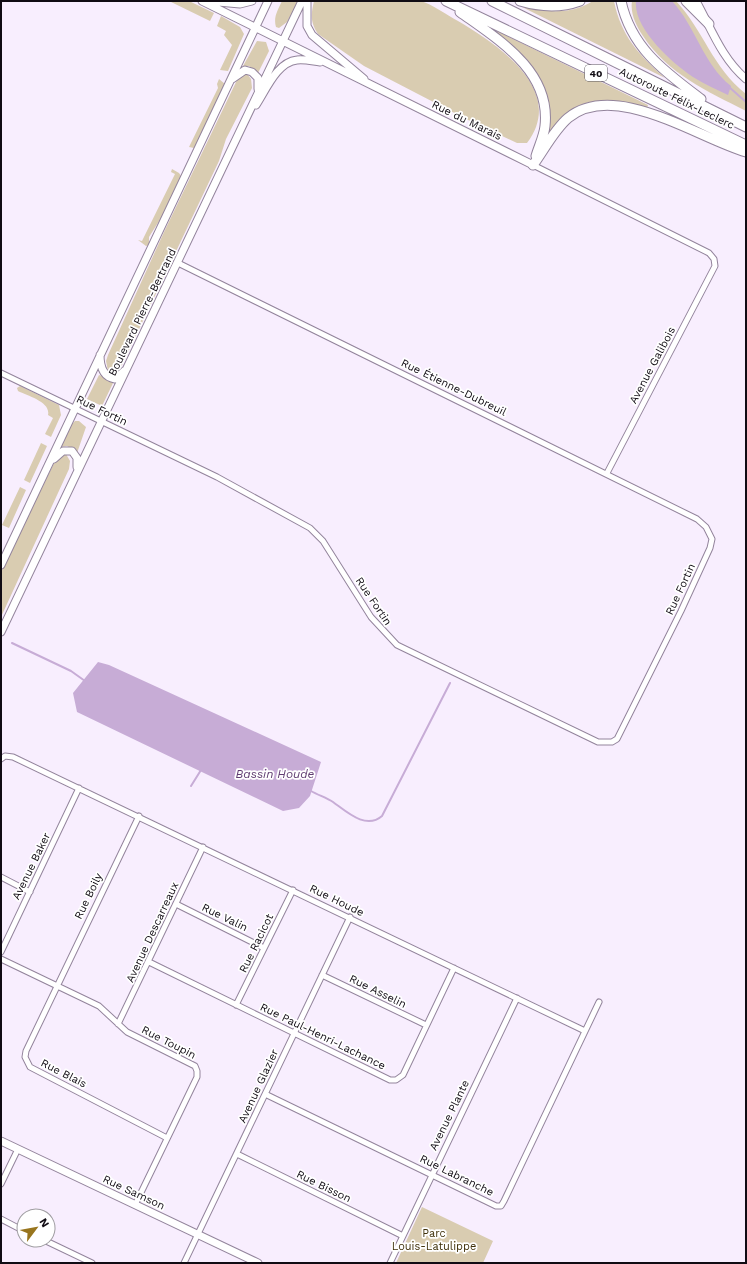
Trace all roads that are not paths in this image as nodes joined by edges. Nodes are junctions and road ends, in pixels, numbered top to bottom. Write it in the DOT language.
graph roads {
  1 [pos="202,1"];
  2 [pos="207,1"];
  3 [pos="252,1"];
  4 [pos="268,1"];
  5 [pos="302,1"];
  6 [pos="308,1"];
  7 [pos="445,1"];
  8 [pos="492,1"];
  9 [pos="520,1"];
  10 [pos="580,1"];
  11 [pos="686,1"];
  12 [pos="696,1"];
  13 [pos="623,4"];
  14 [pos="708,24"];
  15 [pos="255,28"];
  16 [pos="283,42"];
  17 [pos="323,62"];
  18 [pos="746,79"];
  19 [pos="230,81"];
  20 [pos="370,85"];
  21 [pos="258,92"];
  22 [pos="718,112"];
  23 [pos="746,127"];
  24 [pos="241,129"];
  25 [pos="746,146"];
  26 [pos="746,152"];
  27 [pos="533,165"];
  28 [pos="178,264"];
  29 [pos="715,266"];
  30 [pos="100,355"];
  31 [pos="126,369"];
  32 [pos="1,373"];
  33 [pos="74,408"];
  34 [pos="101,421"];
  35 [pos="50,462"];
  36 [pos="76,473"];
  37 [pos="607,473"];
  38 [pos="712,539"];
  39 [pos="1,565"];
  40 [pos="2,630"];
  41 [pos="1,759"];
  42 [pos="79,788"];
  43 [pos="139,816"];
  44 [pos="203,847"];
  45 [pos="1,877"];
  46 [pos="293,890"];
  47 [pos="30,892"];
  48 [pos="176,904"];
  49 [pos="350,917"];
  50 [pos="264,948"];
  51 [pos="1,952"];
  52 [pos="1,960"];
  53 [pos="149,962"];
  54 [pos="454,968"];
  55 [pos="322,975"];
  56 [pos="56,985"];
  57 [pos="517,998"];
  58 [pos="600,1002"];
  59 [pos="236,1006"];
  60 [pos="118,1024"];
  61 [pos="426,1026"];
  62 [pos="585,1031"];
  63 [pos="293,1033"];
  64 [pos="265,1094"];
  65 [pos="167,1138"];
  66 [pos="1,1141"];
  67 [pos="18,1149"];
  68 [pos="237,1154"];
  69 [pos="432,1175"];
  70 [pos="1,1184"];
  71 [pos="135,1205"];
  72 [pos="1,1219"];
  73 [pos="16,1226"];
  74 [pos="198,1234"];
  75 [pos="403,1236"];
  76 [pos="56,1246"];
  77 [pos="92,1263"];
  78 [pos="184,1263"];
  79 [pos="258,1263"];
  80 [pos="390,1263"];
  1 -- 15 [label="main road, Rue du Marais"];
  2 -- 3 [label="main road"];
  4 -- 15 [label="main road, Boulevard Pierre-Bertrand"];
  5 -- 16 [label="main road, Boulevard Pierre-Bertrand"];
  6 -- 20 [label="main road"];
  7 -- 25 [label="highway, Autoroute Félix-Leclerc / 40"];
  7 -- 27 [label="highway"];
  8 -- 22 [label="highway, Autoroute Félix-Leclerc / 40"];
  9 -- 10 [label="highway"];
  11 -- 14 [label="highway"];
  12 -- 14 [label="main road"];
  13 -- 22 [label="highway"];
  14 -- 18 [label="main road"];
  15 -- 16 [label="main road, Rue du Marais"];
  15 -- 19 [label="main road, Boulevard Pierre-Bertrand"];
  16 -- 17 [label="main road, Rue du Marais"];
  16 -- 21 [label="main road, Boulevard Pierre-Bertrand"];
  17 -- 20 [label="main road, Rue du Marais"];
  17 -- 24 [label="main road"];
  19 -- 21 [label="main road"];
  19 -- 30 [label="main road, Boulevard Pierre-Bertrand"];
  20 -- 27 [label="main road, Rue du Marais"];
  21 -- 24 [label="main road, Boulevard Pierre-Bertrand"];
  22 -- 23 [label="highway, Autoroute Félix-Leclerc / 40"];
  24 -- 28 [label="main road, Boulevard Pierre-Bertrand"];
  26 -- 27 [label="highway"];
  27 -- 29 [label="street, Rue du Marais"];
  28 -- 31 [label="main road, Boulevard Pierre-Bertrand"];
  28 -- 37 [label="street, Rue Étienne-Dubreuil"];
  29 -- 37 [label="street, Avenue Galibois"];
  30 -- 31 [label="main road"];
  30 -- 33 [label="main road, Boulevard Pierre-Bertrand"];
  31 -- 34 [label="main road, Boulevard Pierre-Bertrand"];
  32 -- 33 [label="street, Rue Fortin"];
  33 -- 34 [label="street, Rue Fortin"];
  33 -- 35 [label="main road, Boulevard Pierre-Bertrand"];
  34 -- 36 [label="main road, Boulevard Pierre-Bertrand"];
  34 -- 38 [label="street, Rue Fortin"];
  35 -- 36 [label="main road"];
  35 -- 39 [label="main road, Boulevard Pierre-Bertrand"];
  36 -- 40 [label="main road, Boulevard Pierre-Bertrand"];
  37 -- 38 [label="street, Rue Étienne-Dubreuil"];
  41 -- 42 [label="street, Rue Houde"];
  42 -- 43 [label="street, Rue Houde"];
  42 -- 47 [label="street, Avenue Baker"];
  43 -- 44 [label="street, Rue Houde"];
  43 -- 56 [label="street, Rue Boily"];
  44 -- 46 [label="street, Rue Houde"];
  44 -- 48 [label="street, Avenue Descarreaux"];
  45 -- 47 [label="street"];
  46 -- 49 [label="street, Rue Houde"];
  46 -- 50 [label="street, Rue Racicot"];
  47 -- 51 [label="street, Avenue Baker"];
  48 -- 50 [label="street, Rue Valin"];
  48 -- 53 [label="street, Avenue Descarreaux"];
  49 -- 54 [label="street, Rue Houde"];
  49 -- 55 [label="street, Avenue Glazier"];
  50 -- 59 [label="street, Rue Racicot"];
  52 -- 56 [label="street, Rue Toupin"];
  53 -- 59 [label="street, Rue Paul-Henri-Lachance"];
  53 -- 60 [label="street, Avenue Descarreaux"];
  54 -- 57 [label="street, Rue Houde"];
  54 -- 61 [label="street, Rue Paul-Henri-Lachance"];
  55 -- 61 [label="street, Rue Asselin"];
  55 -- 63 [label="street, Avenue Glazier"];
  56 -- 60 [label="street, Rue Toupin"];
  56 -- 65 [label="street, Rue Blais"];
  57 -- 62 [label="street, Rue Houde"];
  57 -- 69 [label="street, Avenue Plante"];
  58 -- 62 [label="street, Rue Labranche"];
  59 -- 63 [label="street, Rue Paul-Henri-Lachance"];
  60 -- 65 [label="street, Rue Toupin"];
  61 -- 63 [label="street, Rue Paul-Henri-Lachance"];
  62 -- 69 [label="street, Rue Labranche"];
  63 -- 64 [label="street, Avenue Glazier"];
  64 -- 68 [label="street, Avenue Glazier"];
  64 -- 69 [label="street, Rue Labranche"];
  65 -- 71 [label="street, Rue Toupin"];
  66 -- 67 [label="main road, Rue Samson"];
  67 -- 70 [label="street"];
  67 -- 71 [label="main road, Rue Samson"];
  68 -- 74 [label="street, Avenue Glazier"];
  68 -- 75 [label="street, Rue Bisson"];
  69 -- 75 [label="street, Avenue Plante"];
  71 -- 74 [label="main road, Rue Samson"];
  72 -- 73 [label="street"];
  74 -- 78 [label="street, Avenue Glazier"];
  74 -- 79 [label="main road, Rue Samson"];
  75 -- 80 [label="street, Avenue Plante"];
  76 -- 77 [label="street"];
}
